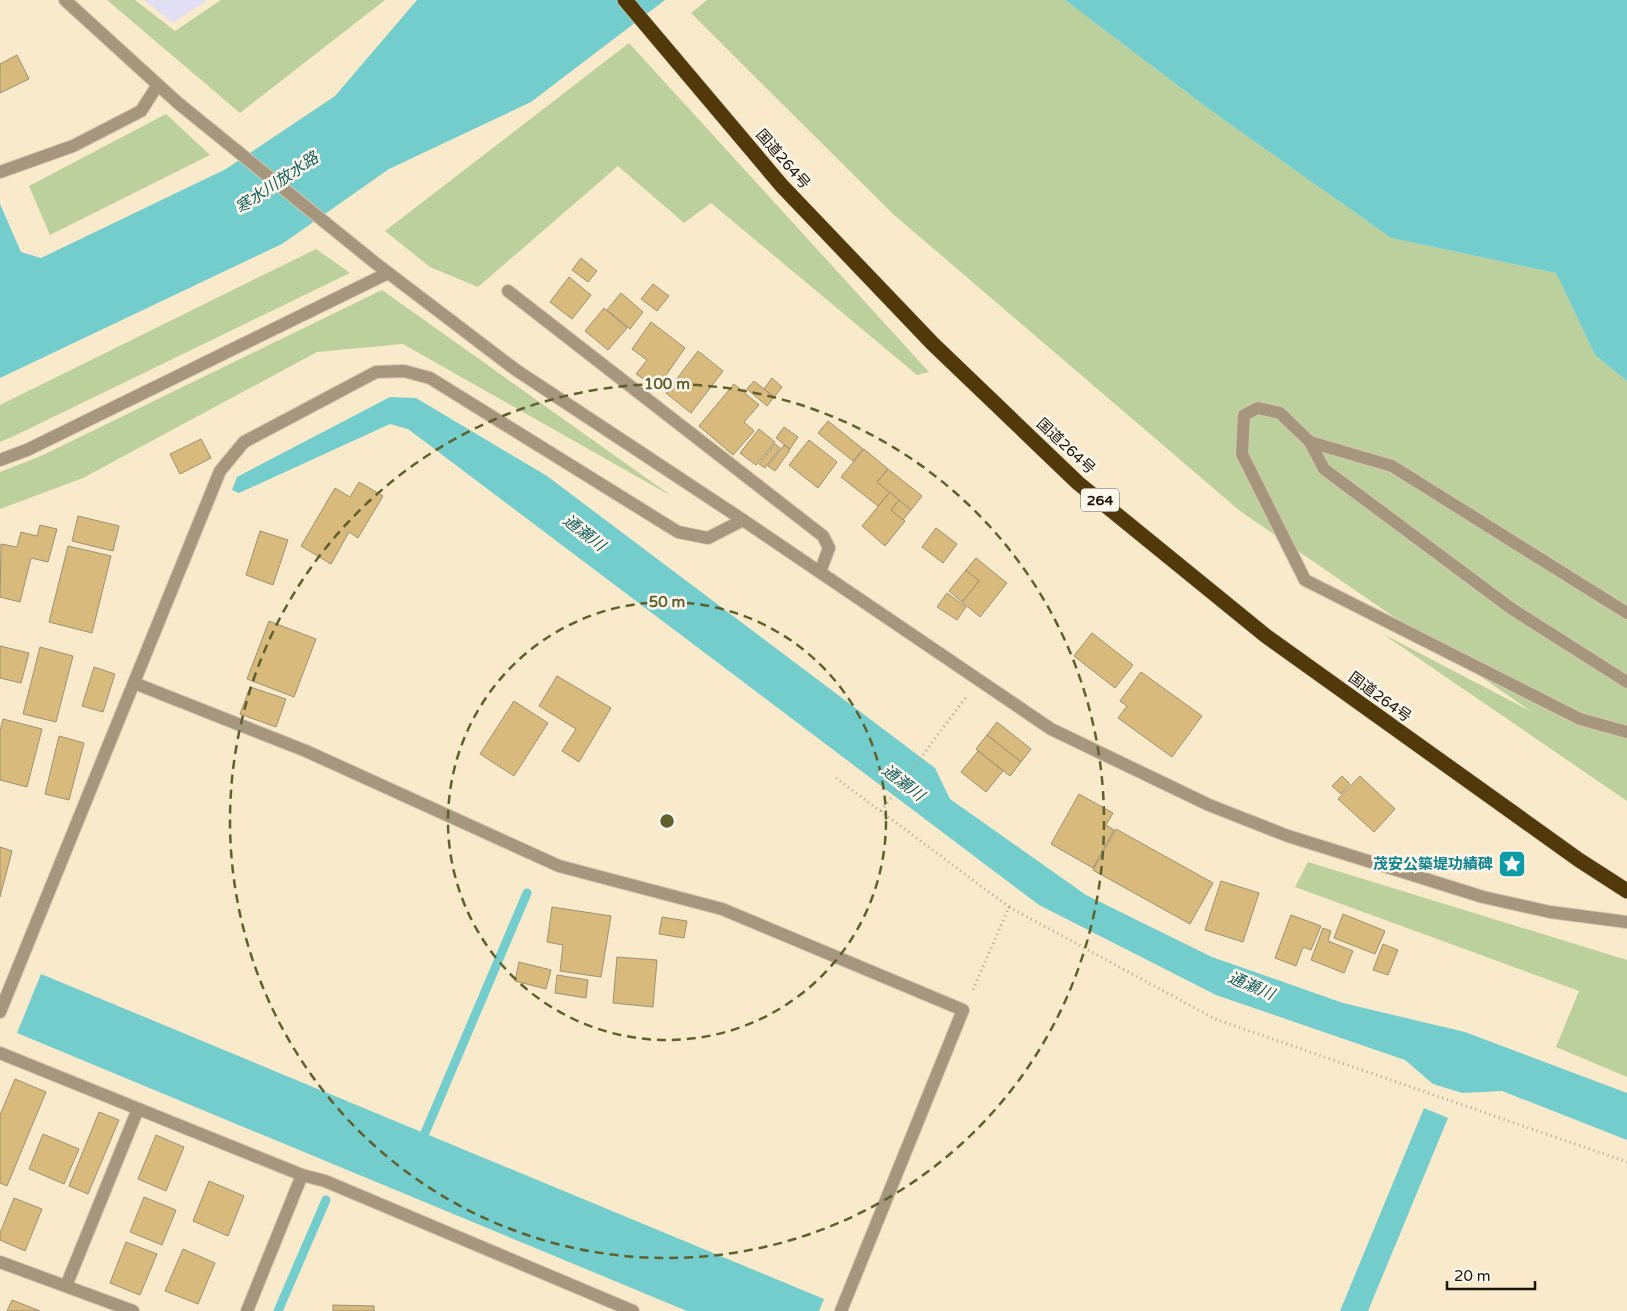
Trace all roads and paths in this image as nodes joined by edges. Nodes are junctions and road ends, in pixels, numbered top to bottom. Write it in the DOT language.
graph roads {
  1 [pos="65,0"];
  2 [pos="625,0"];
  3 [pos="158,86"];
  4 [pos="0,172"];
  5 [pos="388,273"];
  6 [pos="508,291"];
  7 [pos="1310,442"];
  8 [pos="0,460"];
  9 [pos="743,520"];
  10 [pos="820,572"];
  11 [pos="1627,613"];
  12 [pos="978,680"];
  13 [pos="1627,682"];
  14 [pos="134,683"];
  15 [pos="1627,732"];
  16 [pos="836,778"];
  17 [pos="881,811"];
  18 [pos="1627,891"];
  19 [pos="1010,907"];
  20 [pos="1627,922"];
  21 [pos="963,1010"];
  22 [pos="0,1012"];
  23 [pos="0,1053"];
  24 [pos="138,1109"];
  25 [pos="1627,1162"];
  26 [pos="302,1175"];
  27 [pos="0,1262"];
  28 [pos="66,1286"];
  29 [pos="133,1311"];
  30 [pos="246,1311"];
  31 [pos="633,1311"];
  32 [pos="841,1311"];
  1 -- 3 [label="street"];
  2 -- 18 [label="highway, 国道264号 / 264"];
  3 -- 4 [label="street"];
  3 -- 5 [label="street"];
  5 -- 8 [label="street"];
  5 -- 9 [label="street"];
  6 -- 10 [label="street"];
  7 -- 11 [label="street"];
  7 -- 13 [label="street"];
  7 -- 15 [label="street"];
  9 -- 10 [label="street"];
  9 -- 14 [label="street"];
  10 -- 12 [label="street"];
  12 -- 17 [label="path"];
  12 -- 20 [label="street"];
  14 -- 21 [label="street"];
  14 -- 22 [label="street"];
  16 -- 17 [label="path"];
  17 -- 19 [label="path"];
  19 -- 21 [label="path"];
  19 -- 25 [label="path"];
  21 -- 32 [label="street"];
  23 -- 24 [label="street"];
  24 -- 26 [label="street"];
  24 -- 28 [label="street"];
  26 -- 30 [label="street"];
  26 -- 31 [label="street"];
  27 -- 28 [label="street"];
  28 -- 29 [label="street"];
}
